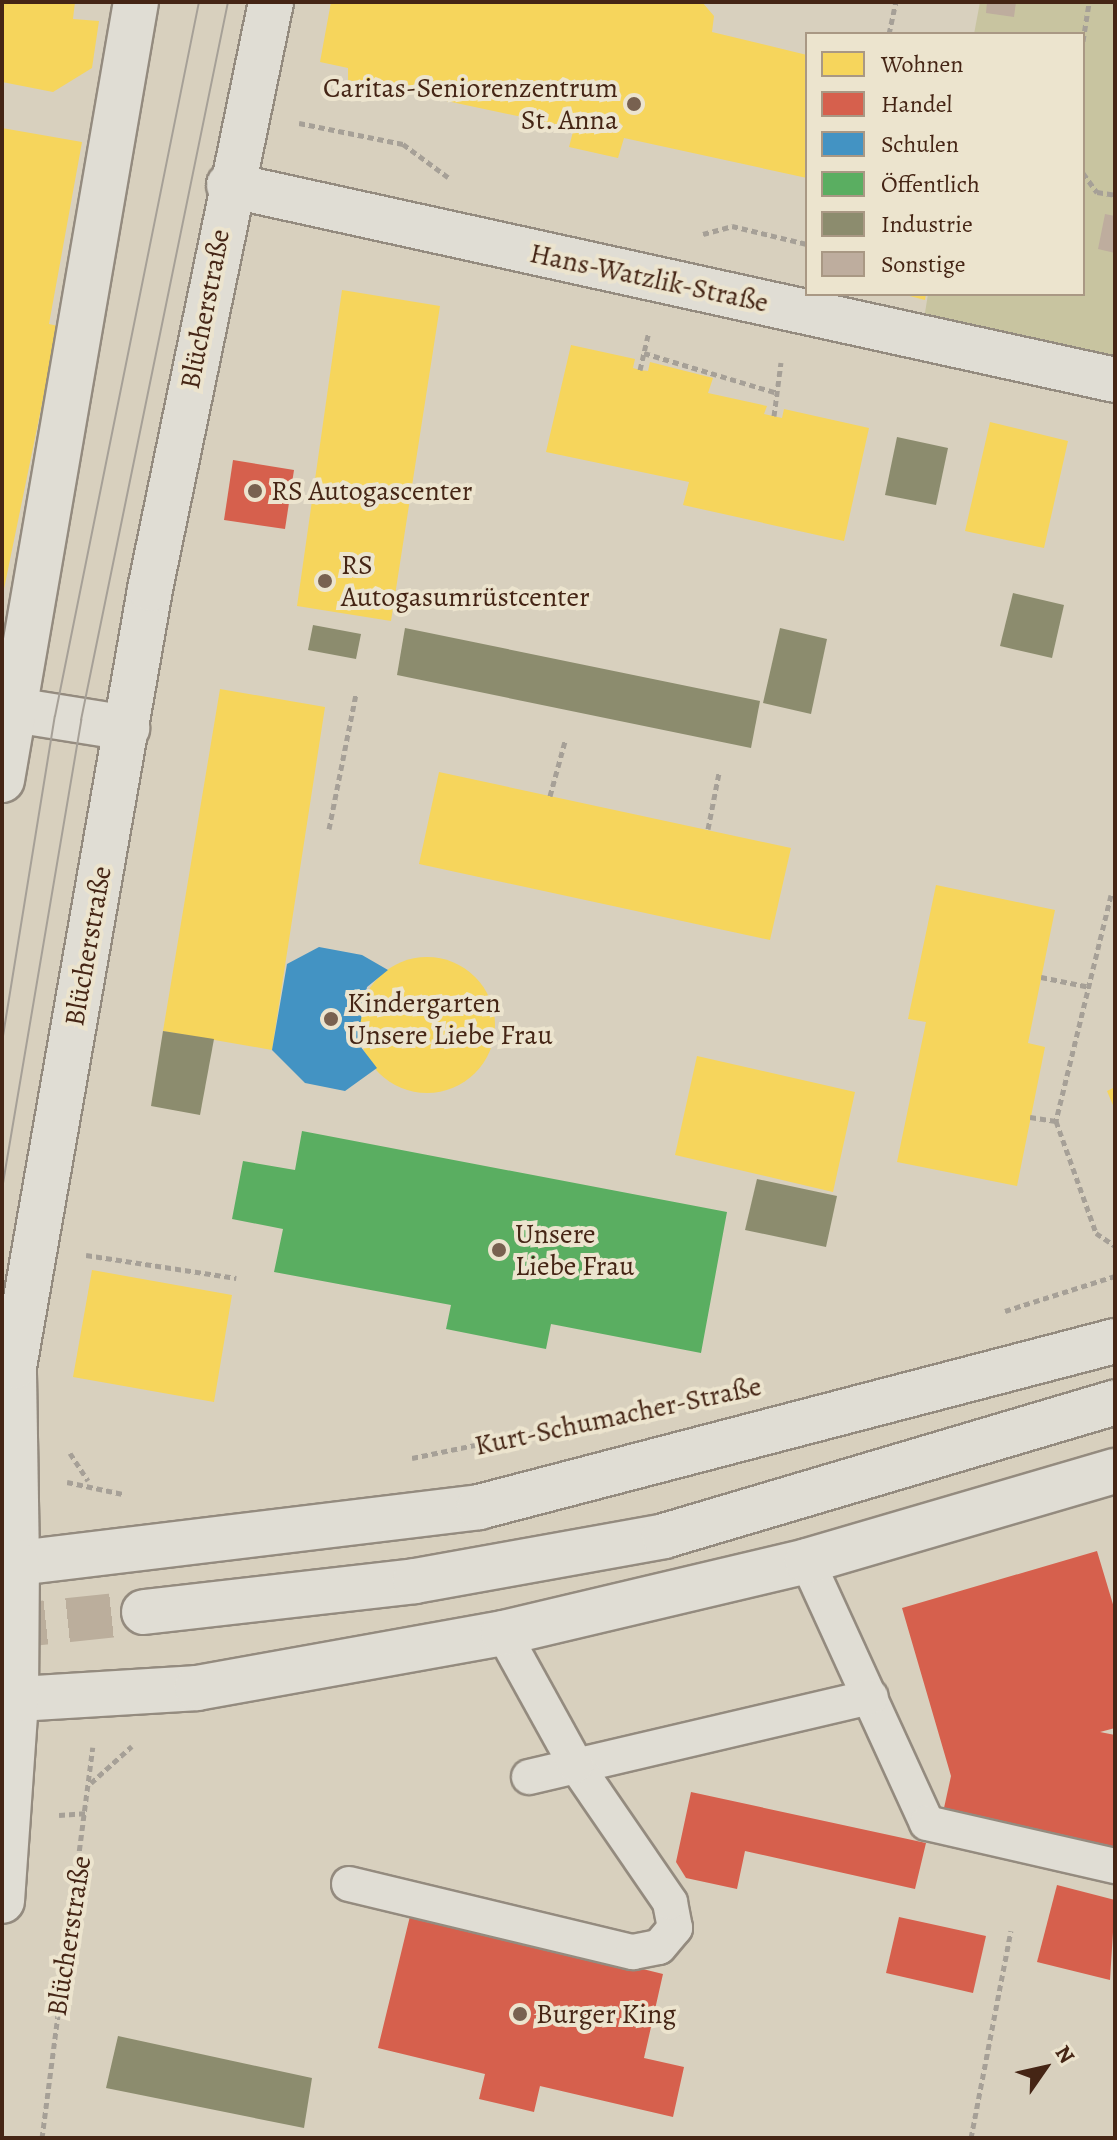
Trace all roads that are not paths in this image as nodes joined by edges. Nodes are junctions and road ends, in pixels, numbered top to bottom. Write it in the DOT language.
graph roads {
  1 [pos="136,2"];
  2 [pos="271,2"];
  3 [pos="229,185"];
  4 [pos="1115,380"];
  5 [pos="6,709"];
  6 [pos="127,728"];
  7 [pos="2,780"];
  8 [pos="1115,1341"];
  9 [pos="1115,1402"];
  10 [pos="1115,1471"];
  11 [pos="807,1561"];
  12 [pos="9,1564"];
  13 [pos="144,1612"];
  14 [pos="503,1633"];
  15 [pos="871,1697"];
  16 [pos="9,1699"];
  17 [pos="576,1765"];
  18 [pos="529,1777"];
  19 [pos="1115,1866"];
  20 [pos="349,1884"];
  21 [pos="2,1901"];
  1 -- 5 [label="main road"];
  2 -- 3 [label="main road, Blücherstraße"];
  3 -- 4 [label="main road, Hans-Watzlik-Straße"];
  3 -- 6 [label="main road, Blücherstraße"];
  5 -- 6 [label="main road"];
  5 -- 7 [label="main road"];
  6 -- 12 [label="main road, Blücherstraße"];
  8 -- 12 [label="main road"];
  9 -- 13 [label="main road"];
  10 -- 11 [label="main road"];
  11 -- 14 [label="main road"];
  11 -- 15 [label="lane"];
  12 -- 16 [label="main road, Blücherstraße"];
  14 -- 16 [label="main road"];
  14 -- 17 [label="lane"];
  15 -- 17 [label="lane"];
  15 -- 19 [label="lane"];
  16 -- 21 [label="main road, Blücherstraße"];
  17 -- 18 [label="lane"];
  17 -- 20 [label="lane"];
}
